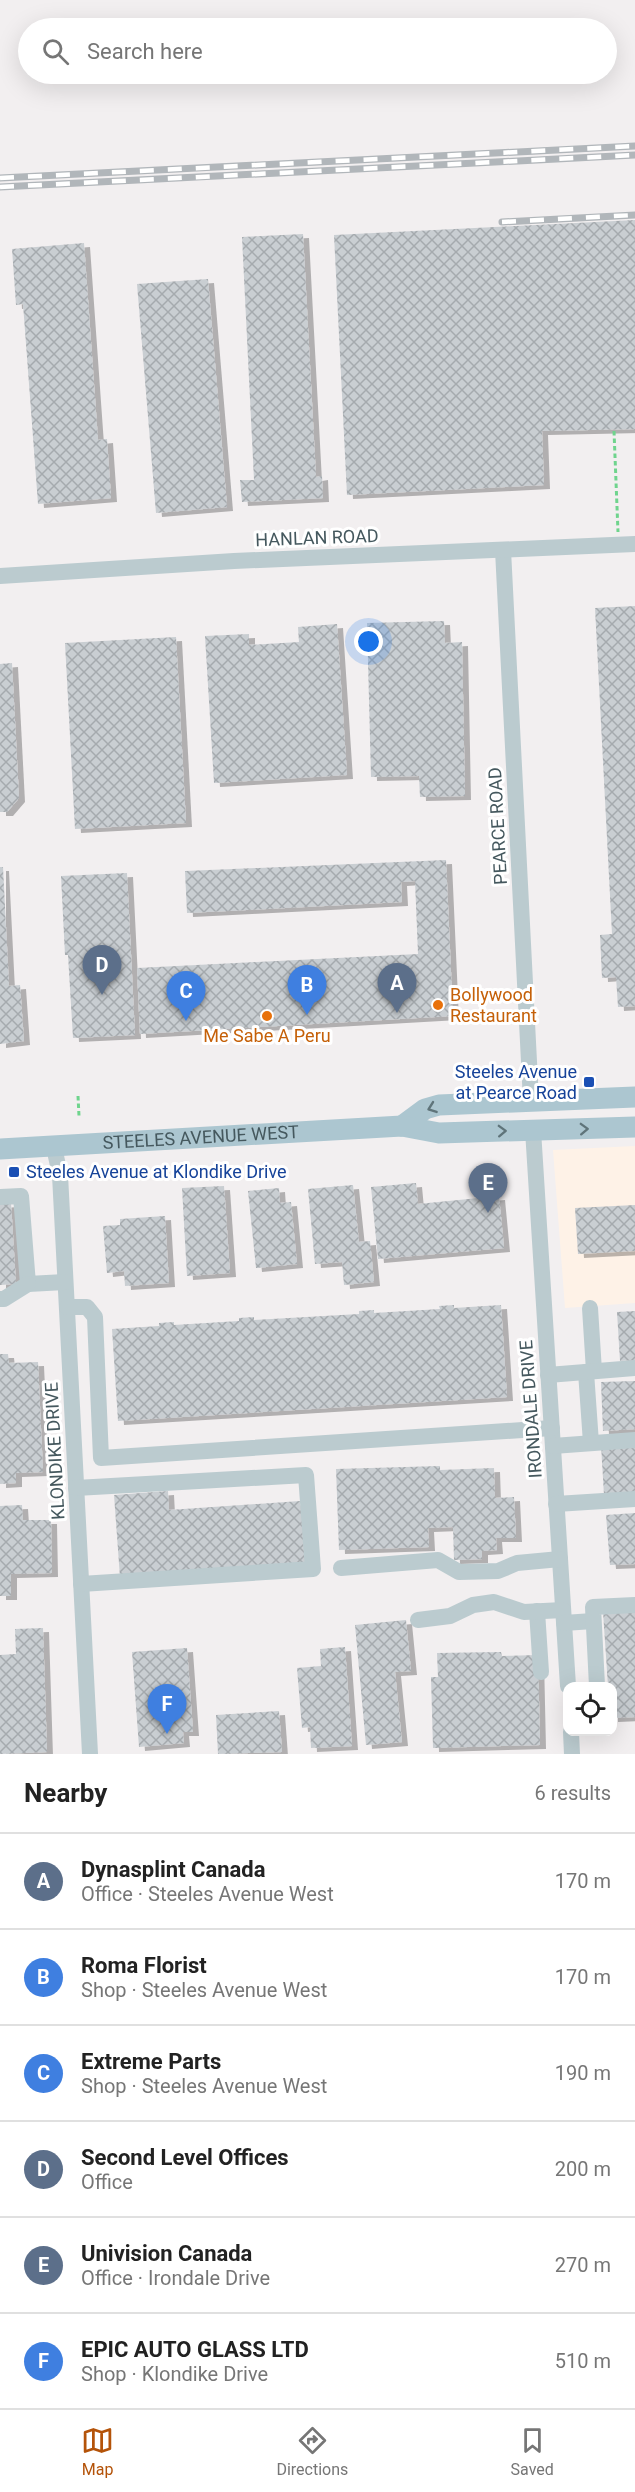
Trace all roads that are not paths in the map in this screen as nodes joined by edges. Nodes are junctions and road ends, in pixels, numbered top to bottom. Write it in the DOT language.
graph roads {
  1 [pos="627,544"];
  2 [pos="503,550"];
  3 [pos="0,576"];
  4 [pos="635,1097"];
  5 [pos="531,1101"];
  6 [pos="402,1126"];
  7 [pos="635,1127"];
  8 [pos="533,1130"];
  9 [pos="54,1147"];
  10 [pos="0,1149"];
  11 [pos="0,1197"];
  12 [pos="65,1282"];
  13 [pos="28,1284"];
  14 [pos="0,1299"];
  15 [pos="67,1307"];
  16 [pos="590,1308"];
  17 [pos="635,1368"];
  18 [pos="590,1372"];
  19 [pos="548,1375"];
  20 [pos="552,1428"];
  21 [pos="635,1440"];
  22 [pos="591,1443"];
  23 [pos="553,1446"];
  24 [pos="101,1458"];
  25 [pos="75,1460"];
  26 [pos="76,1488"];
  27 [pos="635,1499"];
  28 [pos="556,1504"];
  29 [pos="560,1558"];
  30 [pos="341,1568"];
  31 [pos="81,1584"];
  32 [pos="635,1605"];
  33 [pos="537,1611"];
  34 [pos="563,1616"];
  35 [pos="418,1620"];
  36 [pos="593,1621"];
  37 [pos="540,1672"];
  38 [pos="597,1681"];
  39 [pos="567,1682"];
  40 [pos="571,1736"];
  41 [pos="90,1754"];
  42 [pos="572,1754"];
  1 -- 2 [label="street, HANLAN ROAD"];
  2 -- 3 [label="street, HANLAN ROAD"];
  2 -- 5 [label="street, PEARCE ROAD"];
  4 -- 5 [label="main road"];
  5 -- 6 [label="main road, one-way"];
  5 -- 8 [label="main road"];
  6 -- 8 [label="main road, STEELES AVENUE WEST, one-way"];
  6 -- 9 [label="main road, STEELES AVENUE WEST"];
  8 -- 7 [label="main road, STEELES AVENUE WEST, one-way"];
  8 -- 19 [label="street, IRONDALE DRIVE"];
  9 -- 10 [label="main road, STEELES AVENUE WEST"];
  9 -- 12 [label="street, KLONDIKE DRIVE"];
  11 -- 13 [label="street"];
  12 -- 13 [label="street"];
  12 -- 15 [label="street, KLONDIKE DRIVE"];
  13 -- 14 [label="street"];
  15 -- 24 [label="street"];
  15 -- 25 [label="street, KLONDIKE DRIVE"];
  16 -- 18 [label="street"];
  17 -- 18 [label="street"];
  18 -- 19 [label="street"];
  18 -- 22 [label="street"];
  19 -- 20 [label="street, IRONDALE DRIVE"];
  20 -- 23 [label="street, IRONDALE DRIVE"];
  20 -- 24 [label="street"];
  21 -- 22 [label="street"];
  22 -- 23 [label="street"];
  23 -- 28 [label="street, IRONDALE DRIVE"];
  24 -- 25 [label="street"];
  25 -- 26 [label="street, KLONDIKE DRIVE"];
  26 -- 31 [label="street, KLONDIKE DRIVE"];
  26 -- 31 [label="street"];
  27 -- 28 [label="street"];
  28 -- 29 [label="street, IRONDALE DRIVE"];
  29 -- 30 [label="street"];
  29 -- 34 [label="street, IRONDALE DRIVE"];
  31 -- 41 [label="street, KLONDIKE DRIVE"];
  32 -- 36 [label="street"];
  33 -- 34 [label="street"];
  33 -- 35 [label="street"];
  33 -- 37 [label="street"];
  34 -- 36 [label="street"];
  34 -- 39 [label="street, IRONDALE DRIVE"];
  36 -- 38 [label="street"];
  38 -- 39 [label="street"];
  40 -- 42 [label="street"];
}
